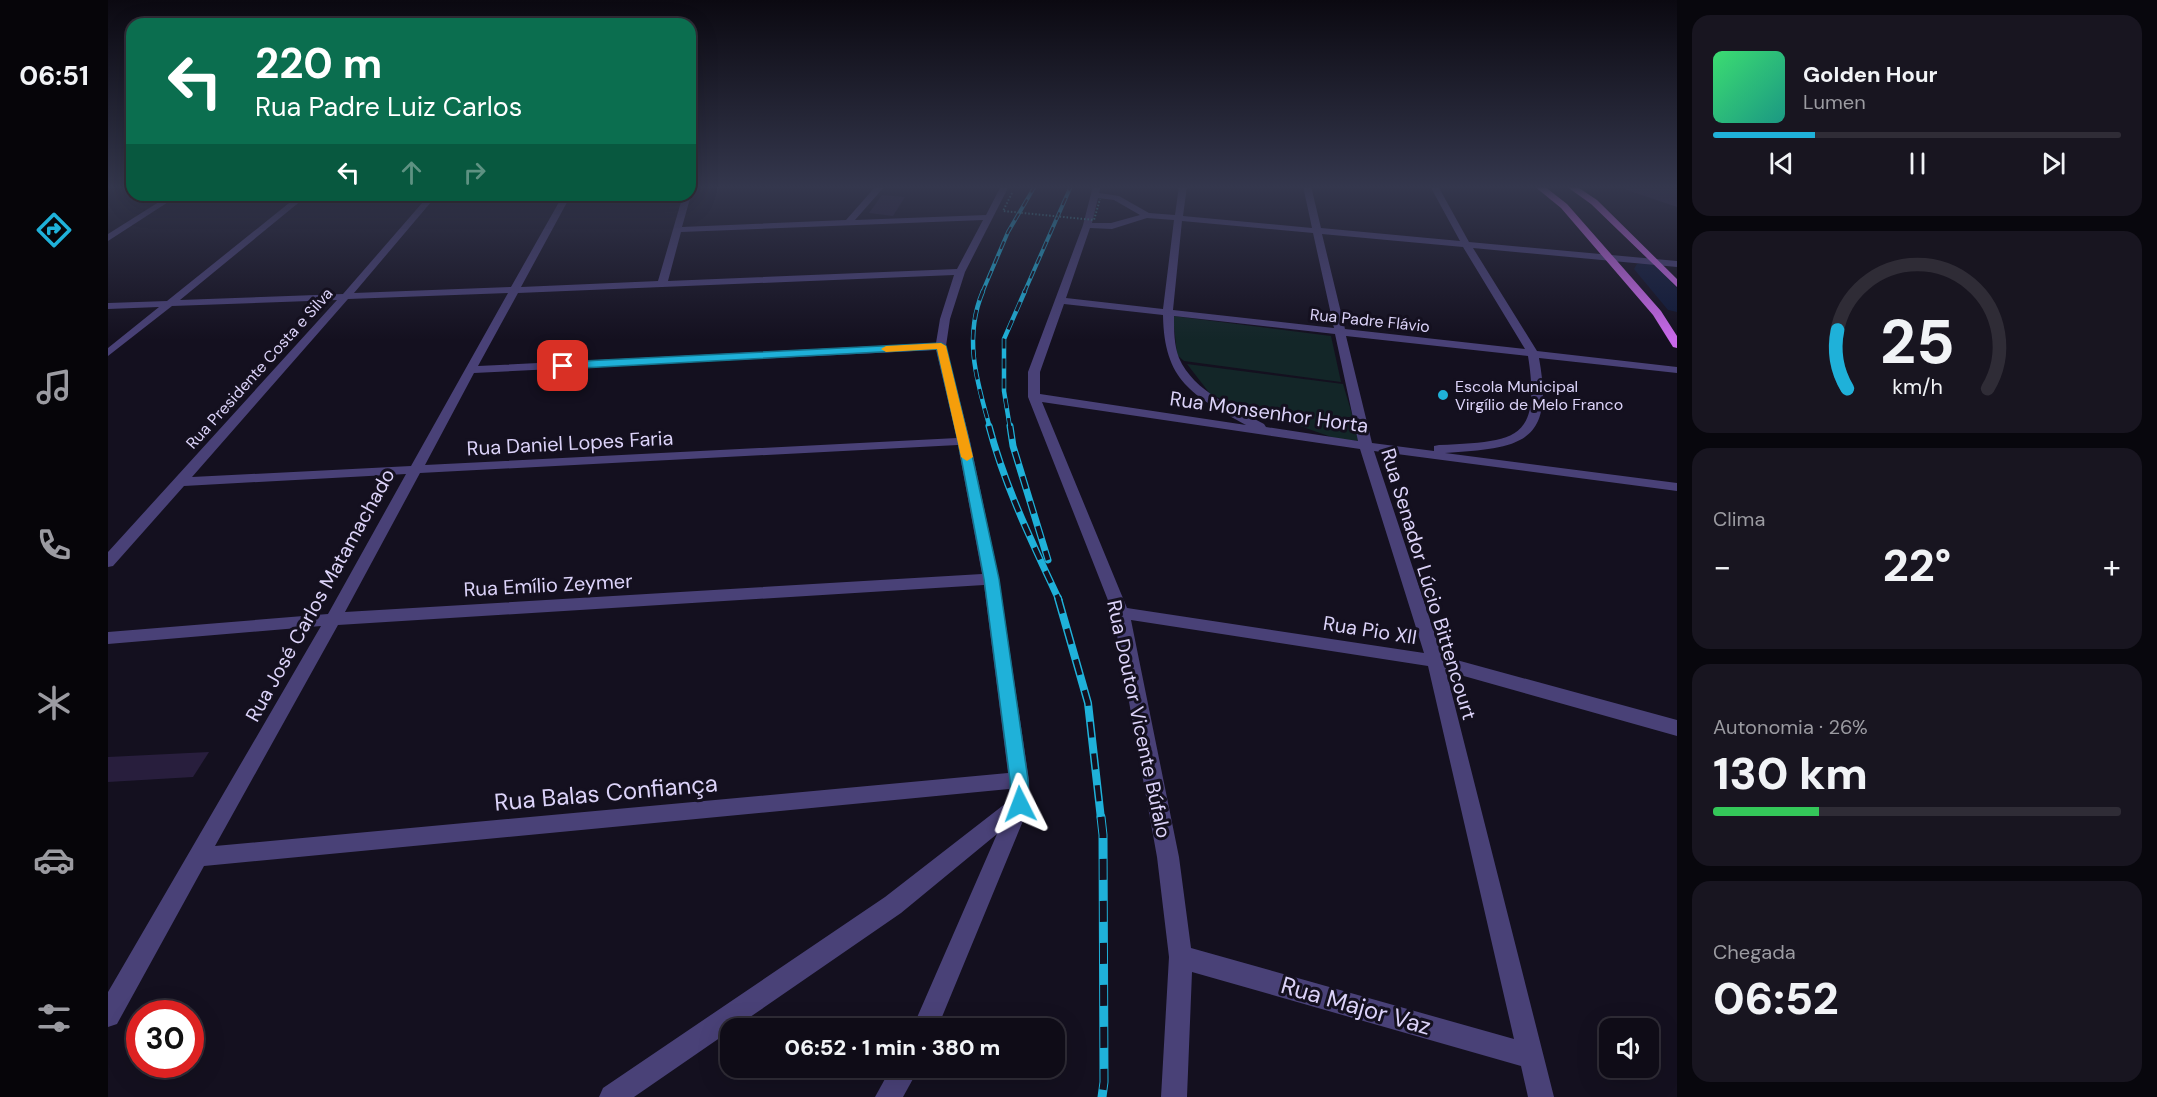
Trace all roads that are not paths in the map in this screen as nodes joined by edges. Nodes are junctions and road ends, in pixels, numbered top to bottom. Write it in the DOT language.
graph roads {
  1 [pos="252,237"];
  2 [pos="397,237"];
  3 [pos="543,237"];
  4 [pos="676,237"];
  5 [pos="979,237"];
  6 [pos="1082,237"];
  7 [pos="1177,237"];
  8 [pos="1318,237"];
  9 [pos="1393,237"];
  10 [pos="1462,237"];
  11 [pos="1592,237"];
  12 [pos="1630,237"];
  13 [pos="1466,244"];
  14 [pos="1610,258"];
  15 [pos="1656,262"];
  16 [pos="1677,264"];
  17 [pos="960,272"];
  18 [pos="1677,284"];
  19 [pos="662,285"];
  20 [pos="513,291"];
  21 [pos="345,297"];
  22 [pos="1059,300"];
  23 [pos="169,304"];
  24 [pos="108,306"];
  25 [pos="1167,313"];
  26 [pos="1339,333"];
  27 [pos="1677,345"];
  28 [pos="941,346"];
  29 [pos="108,353"];
  30 [pos="1533,354"];
  31 [pos="469,370"];
  32 [pos="1677,370"];
  33 [pos="1034,397"];
  34 [pos="1268,432"];
  35 [pos="964,441"];
  36 [pos="1366,446"];
  37 [pos="1406,452"];
  38 [pos="414,470"];
  39 [pos="179,482"];
  40 [pos="1677,487"];
  41 [pos="108,562"];
  42 [pos="992,579"];
  43 [pos="1121,614"];
  44 [pos="333,619"];
  45 [pos="108,638"];
  46 [pos="1435,662"];
  47 [pos="1677,728"];
  48 [pos="1019,780"];
  49 [pos="1020,804"];
  50 [pos="198,857"];
  51 [pos="1180,957"];
  52 [pos="108,1015"];
  53 [pos="929,1018"];
  54 [pos="1531,1056"];
  55 [pos="900,1078"];
  56 [pos="612,1097"];
  57 [pos="888,1097"];
  58 [pos="1174,1097"];
  59 [pos="1541,1097"];
  1 -- 23 [label="street"];
  2 -- 21 [label="street, Rua Presidente Costa e Silva"];
  3 -- 20 [label="street, Rua José Carlos Matamachado"];
  4 -- 19 [label="street"];
  5 -- 17 [label="street"];
  6 -- 22 [label="street, Rua Doutor Vicente Búfalo"];
  7 -- 25 [label="street"];
  8 -- 26 [label="street, Rua Senador Lúcio Bittencourt"];
  9 -- 13 [label="street"];
  10 -- 13 [label="street"];
  11 -- 14 [label="main road"];
  12 -- 15 [label="main road"];
  13 -- 14 [label="street"];
  13 -- 30 [label="street"];
  14 -- 15 [label="street"];
  14 -- 27 [label="main road"];
  15 -- 16 [label="street"];
  15 -- 18 [label="main road"];
  17 -- 19 [label="street"];
  17 -- 28 [label="street"];
  19 -- 20 [label="street"];
  20 -- 21 [label="street"];
  20 -- 31 [label="street, Rua José Carlos Matamachado"];
  21 -- 23 [label="street"];
  21 -- 39 [label="street, Rua Presidente Costa e Silva"];
  22 -- 25 [label="street, Rua Padre Flávio"];
  22 -- 33 [label="street, Rua Doutor Vicente Búfalo"];
  23 -- 24 [label="street"];
  23 -- 29 [label="street"];
  25 -- 26 [label="street, Rua Padre Flávio"];
  25 -- 34 [label="street"];
  26 -- 30 [label="street, Rua Padre Flávio"];
  26 -- 36 [label="street, Rua Senador Lúcio Bittencourt"];
  28 -- 31 [label="street"];
  28 -- 35 [label="street"];
  30 -- 32 [label="street, Rua Padre Flávio"];
  30 -- 37 [label="street"];
  31 -- 38 [label="street, Rua José Carlos Matamachado"];
  33 -- 34 [label="street, Rua Monsenhor Horta"];
  33 -- 43 [label="street, Rua Doutor Vicente Búfalo"];
  34 -- 36 [label="street, Rua Monsenhor Horta"];
  35 -- 38 [label="street, Rua Daniel Lopes Faria"];
  35 -- 42 [label="street"];
  36 -- 37 [label="street, Rua Monsenhor Horta"];
  36 -- 46 [label="street, Rua Senador Lúcio Bittencourt"];
  37 -- 40 [label="street, Rua Monsenhor Horta"];
  38 -- 39 [label="street, Rua Daniel Lopes Faria"];
  38 -- 44 [label="street, Rua José Carlos Matamachado"];
  39 -- 41 [label="street, Rua Presidente Costa e Silva"];
  42 -- 44 [label="street, Rua Emílio Zeymer"];
  42 -- 48 [label="street"];
  43 -- 46 [label="street, Rua Pio XII"];
  43 -- 51 [label="street, Rua Doutor Vicente Búfalo"];
  44 -- 45 [label="street, Rua Emílio Zeymer"];
  44 -- 50 [label="street, Rua José Carlos Matamachado"];
  46 -- 47 [label="street, Rua Pio XII"];
  46 -- 54 [label="street, Rua Senador Lúcio Bittencourt"];
  48 -- 49 [label="street"];
  48 -- 50 [label="street, Rua Balas Confiança"];
  49 -- 53 [label="street"];
  49 -- 56 [label="street"];
  50 -- 52 [label="street, Rua José Carlos Matamachado"];
  51 -- 54 [label="street, Rua Major Vaz"];
  51 -- 58 [label="street, Rua Doutor Vicente Búfalo"];
  54 -- 59 [label="street, Rua Senador Lúcio Bittencourt"];
  55 -- 57 [label="street"];
}
